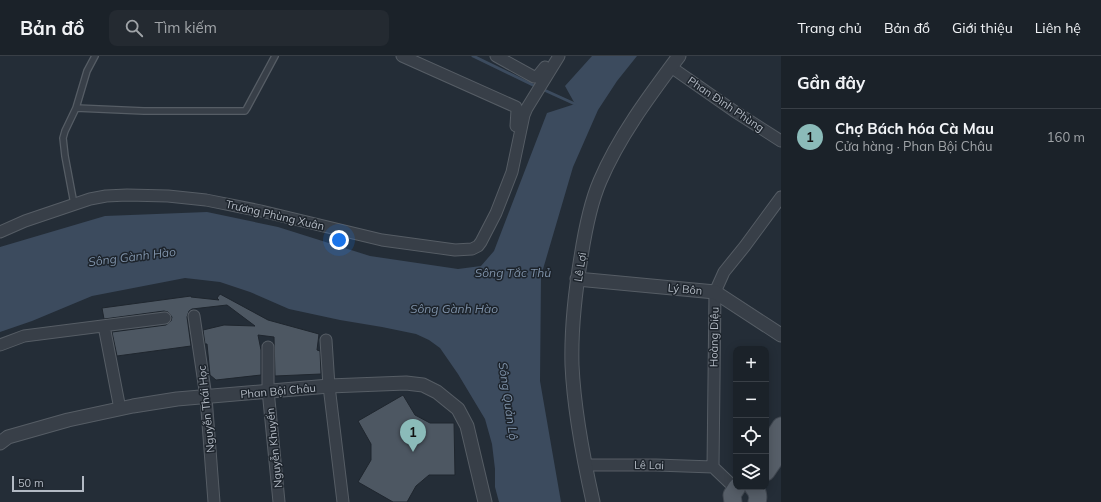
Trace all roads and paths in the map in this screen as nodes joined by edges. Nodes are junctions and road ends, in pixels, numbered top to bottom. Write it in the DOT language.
graph roads {
  1 [pos="95,56"];
  2 [pos="275,56"];
  3 [pos="402,56"];
  4 [pos="496,56"];
  5 [pos="552,56"];
  6 [pos="559,56"];
  7 [pos="679,56"];
  8 [pos="671,68"];
  9 [pos="76,108"];
  10 [pos="781,141"];
  11 [pos="516,156"];
  12 [pos="781,197"];
  13 [pos="74,204"];
  14 [pos="0,232"];
  15 [pos="577,280"];
  16 [pos="715,292"];
  17 [pos="194,316"];
  18 [pos="165,318"];
  19 [pos="104,326"];
  20 [pos="781,335"];
  21 [pos="326,340"];
  22 [pos="0,345"];
  23 [pos="268,347"];
  24 [pos="329,386"];
  25 [pos="268,390"];
  26 [pos="206,397"];
  27 [pos="120,409"];
  28 [pos="781,426"];
  29 [pos="0,443"];
  30 [pos="769,444"];
  31 [pos="781,450"];
  32 [pos="585,465"];
  33 [pos="713,467"];
  34 [pos="769,468"];
  35 [pos="732,495"];
  36 [pos="214,502"];
  37 [pos="279,502"];
  38 [pos="343,502"];
  39 [pos="484,502"];
  40 [pos="594,502"];
  1 -- 9 [label="lane"];
  2 -- 9 [label="lane"];
  3 -- 11 [label="street"];
  4 -- 5 [label="street"];
  6 -- 11 [label="street, Trương Phùng Xuân"];
  7 -- 8 [label="street, Lê Lợi"];
  8 -- 10 [label="street, Phan Đình Phùng"];
  8 -- 15 [label="street, Lê Lợi"];
  9 -- 13 [label="lane"];
  11 -- 13 [label="street, Trương Phùng Xuân"];
  12 -- 16 [label="street, Hoàng Diệu"];
  13 -- 14 [label="street, Trương Phùng Xuân"];
  15 -- 16 [label="street, Lý Bôn"];
  15 -- 32 [label="street, Lê Lợi"];
  16 -- 20 [label="street, Lý Bôn"];
  16 -- 33 [label="street, Hoàng Diệu"];
  17 -- 26 [label="street, Nguyễn Thái Học"];
  18 -- 19 [label="street"];
  19 -- 22 [label="street"];
  19 -- 27 [label="street"];
  21 -- 24 [label="street"];
  23 -- 25 [label="street, Nguyễn Khuyến"];
  24 -- 25 [label="street, Phan Bội Châu"];
  24 -- 38 [label="street"];
  24 -- 39 [label="street, Phan Bội Châu"];
  25 -- 26 [label="street, Phan Bội Châu"];
  25 -- 37 [label="street, Nguyễn Khuyến"];
  26 -- 27 [label="street, Phan Bội Châu"];
  26 -- 36 [label="street, Nguyễn Thái Học"];
  27 -- 29 [label="street, Phan Bội Châu"];
  28 -- 30 [label="main road"];
  31 -- 34 [label="main road"];
  32 -- 33 [label="street, Lê Lai"];
  32 -- 40 [label="street, Lê Lợi"];
  33 -- 35 [label="street"];
}
